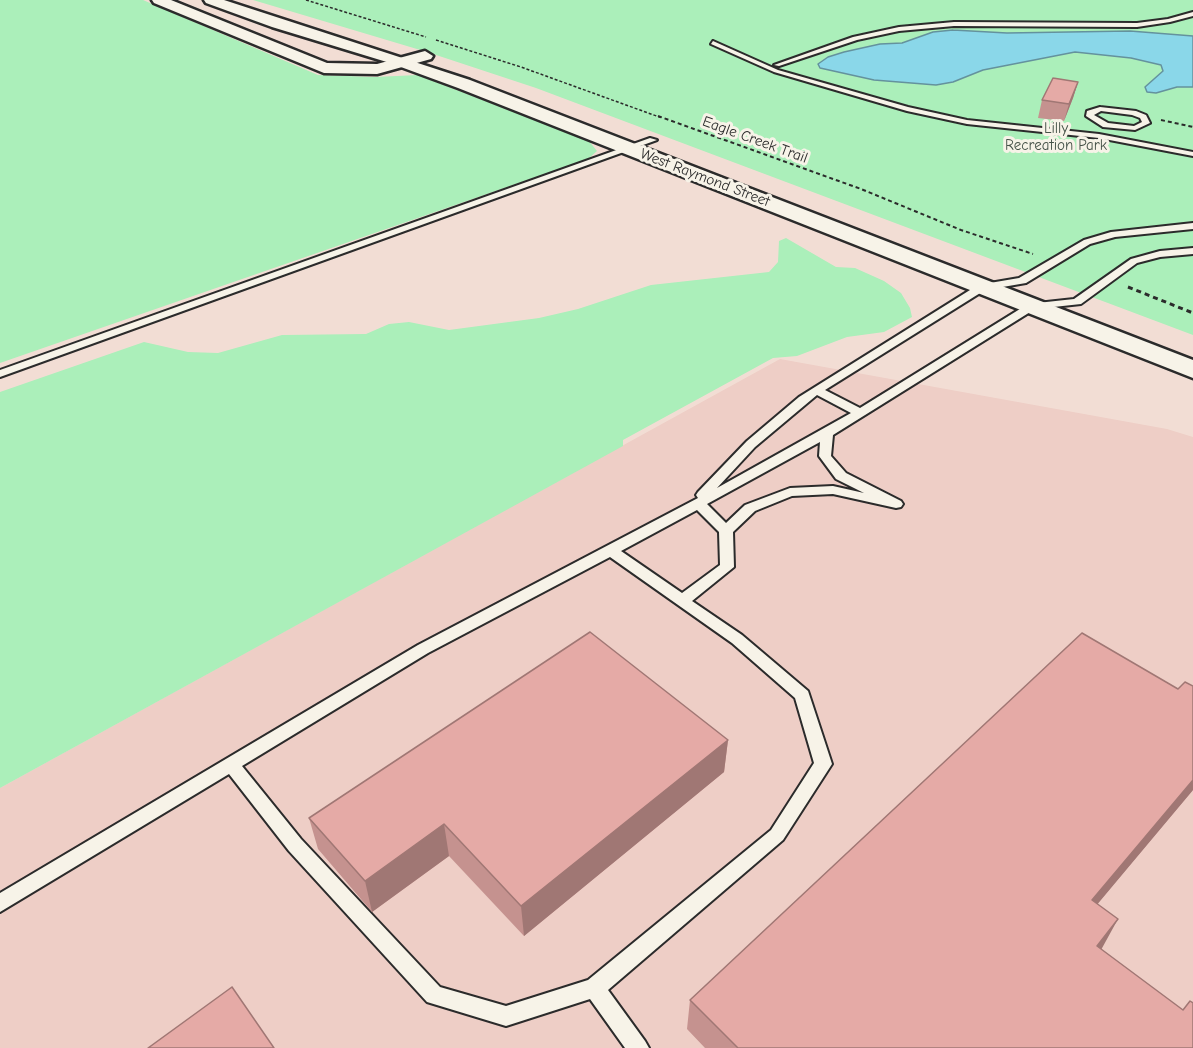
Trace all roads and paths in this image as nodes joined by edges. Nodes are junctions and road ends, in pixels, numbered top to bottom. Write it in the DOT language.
graph roads {
  1 [pos="159,0"];
  2 [pos="211,0"];
  3 [pos="237,0"];
  4 [pos="306,0"];
  5 [pos="1193,14"];
  6 [pos="730,41"];
  7 [pos="713,43"];
  8 [pos="424,56"];
  9 [pos="404,63"];
  10 [pos="777,65"];
  11 [pos="907,110"];
  12 [pos="1143,117"];
  13 [pos="1116,127"];
  14 [pos="1193,127"];
  15 [pos="1114,139"];
  16 [pos="653,140"];
  17 [pos="1148,146"];
  18 [pos="629,148"];
  19 [pos="1193,154"];
  20 [pos="1193,160"];
  21 [pos="1193,226"];
  22 [pos="1193,251"];
  23 [pos="1054,261"];
  24 [pos="1107,280"];
  25 [pos="1022,281"];
  26 [pos="982,287"];
  27 [pos="1077,302"];
  28 [pos="1032,306"];
  29 [pos="1193,313"];
  30 [pos="1193,346"];
  31 [pos="1193,370"];
  32 [pos="0,374"];
  33 [pos="815,390"];
  34 [pos="861,413"];
  35 [pos="827,433"];
  36 [pos="697,502"];
  37 [pos="726,531"];
  38 [pos="611,551"];
  39 [pos="682,601"];
  40 [pos="231,765"];
  41 [pos="0,903"];
  42 [pos="594,988"];
  43 [pos="638,1048"];
  1 -- 9 [label="main road"];
  2 -- 9 [label="main road, West Raymond Street"];
  3 -- 8 [label="main road, West Raymond Street"];
  4 -- 23 [label="path, Eagle Creek Trail"];
  5 -- 10 [label="lane"];
  6 -- 10 [label="lane"];
  7 -- 11 [label="lane"];
  8 -- 9 [label="main road"];
  8 -- 16 [label="main road, West Raymond Street"];
  9 -- 18 [label="main road, West Raymond Street"];
  10 -- 11 [label="lane"];
  11 -- 15 [label="lane"];
  12 -- 13 [label="lane"];
  12 -- 13 [label="lane"];
  12 -- 14 [label="path"];
  13 -- 15 [label="lane"];
  15 -- 17 [label="lane"];
  16 -- 18 [label="lane"];
  16 -- 25 [label="main road, West Raymond Street"];
  17 -- 19 [label="lane"];
  17 -- 20 [label="lane"];
  18 -- 26 [label="main road, West Raymond Street"];
  18 -- 32 [label="lane"];
  21 -- 23 [label="lane"];
  22 -- 24 [label="lane"];
  23 -- 25 [label="lane"];
  24 -- 27 [label="lane"];
  24 -- 29 [label="path"];
  25 -- 26 [label="lane"];
  25 -- 27 [label="main road, West Raymond Street"];
  26 -- 28 [label="main road, West Raymond Street"];
  26 -- 33 [label="lane"];
  27 -- 28 [label="lane"];
  27 -- 30 [label="main road, West Raymond Street"];
  28 -- 31 [label="main road, West Raymond Street"];
  28 -- 34 [label="lane"];
  33 -- 34 [label="lane"];
  33 -- 36 [label="lane"];
  34 -- 35 [label="lane"];
  35 -- 36 [label="lane"];
  35 -- 37 [label="lane"];
  36 -- 37 [label="lane"];
  36 -- 38 [label="lane"];
  37 -- 39 [label="lane"];
  38 -- 39 [label="lane"];
  38 -- 40 [label="lane"];
  39 -- 42 [label="lane"];
  40 -- 41 [label="lane"];
  40 -- 42 [label="lane"];
  42 -- 43 [label="lane"];
}
